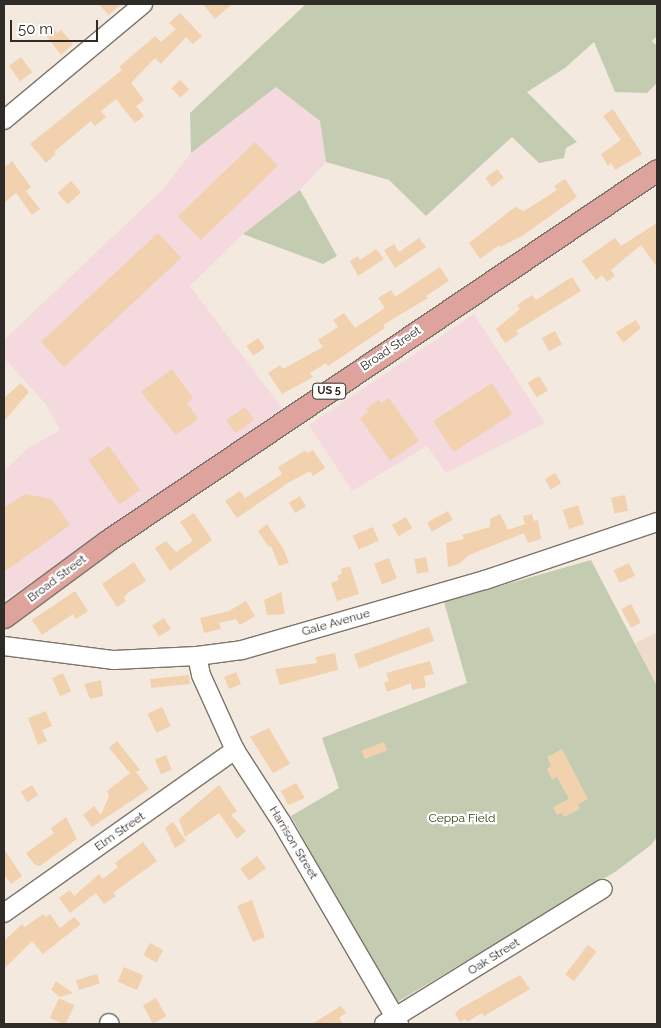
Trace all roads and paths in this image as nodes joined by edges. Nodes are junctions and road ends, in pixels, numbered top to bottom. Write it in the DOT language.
graph roads {
  1 [pos="143,4"];
  2 [pos="4,120"];
  3 [pos="657,170"];
  4 [pos="657,522"];
  5 [pos="4,617"];
  6 [pos="4,646"];
  7 [pos="197,656"];
  8 [pos="235,750"];
  9 [pos="603,889"];
  10 [pos="4,913"];
  11 [pos="393,1022"];
  1 -- 2 [label="street"];
  3 -- 5 [label="main road, Broad Street / US 5"];
  4 -- 7 [label="street, Gale Avenue"];
  6 -- 7 [label="street, Gale Avenue"];
  7 -- 8 [label="street, Harrison Street"];
  8 -- 10 [label="street, Elm Street"];
  8 -- 11 [label="street, Harrison Street"];
  9 -- 11 [label="street, Oak Street"];
}
